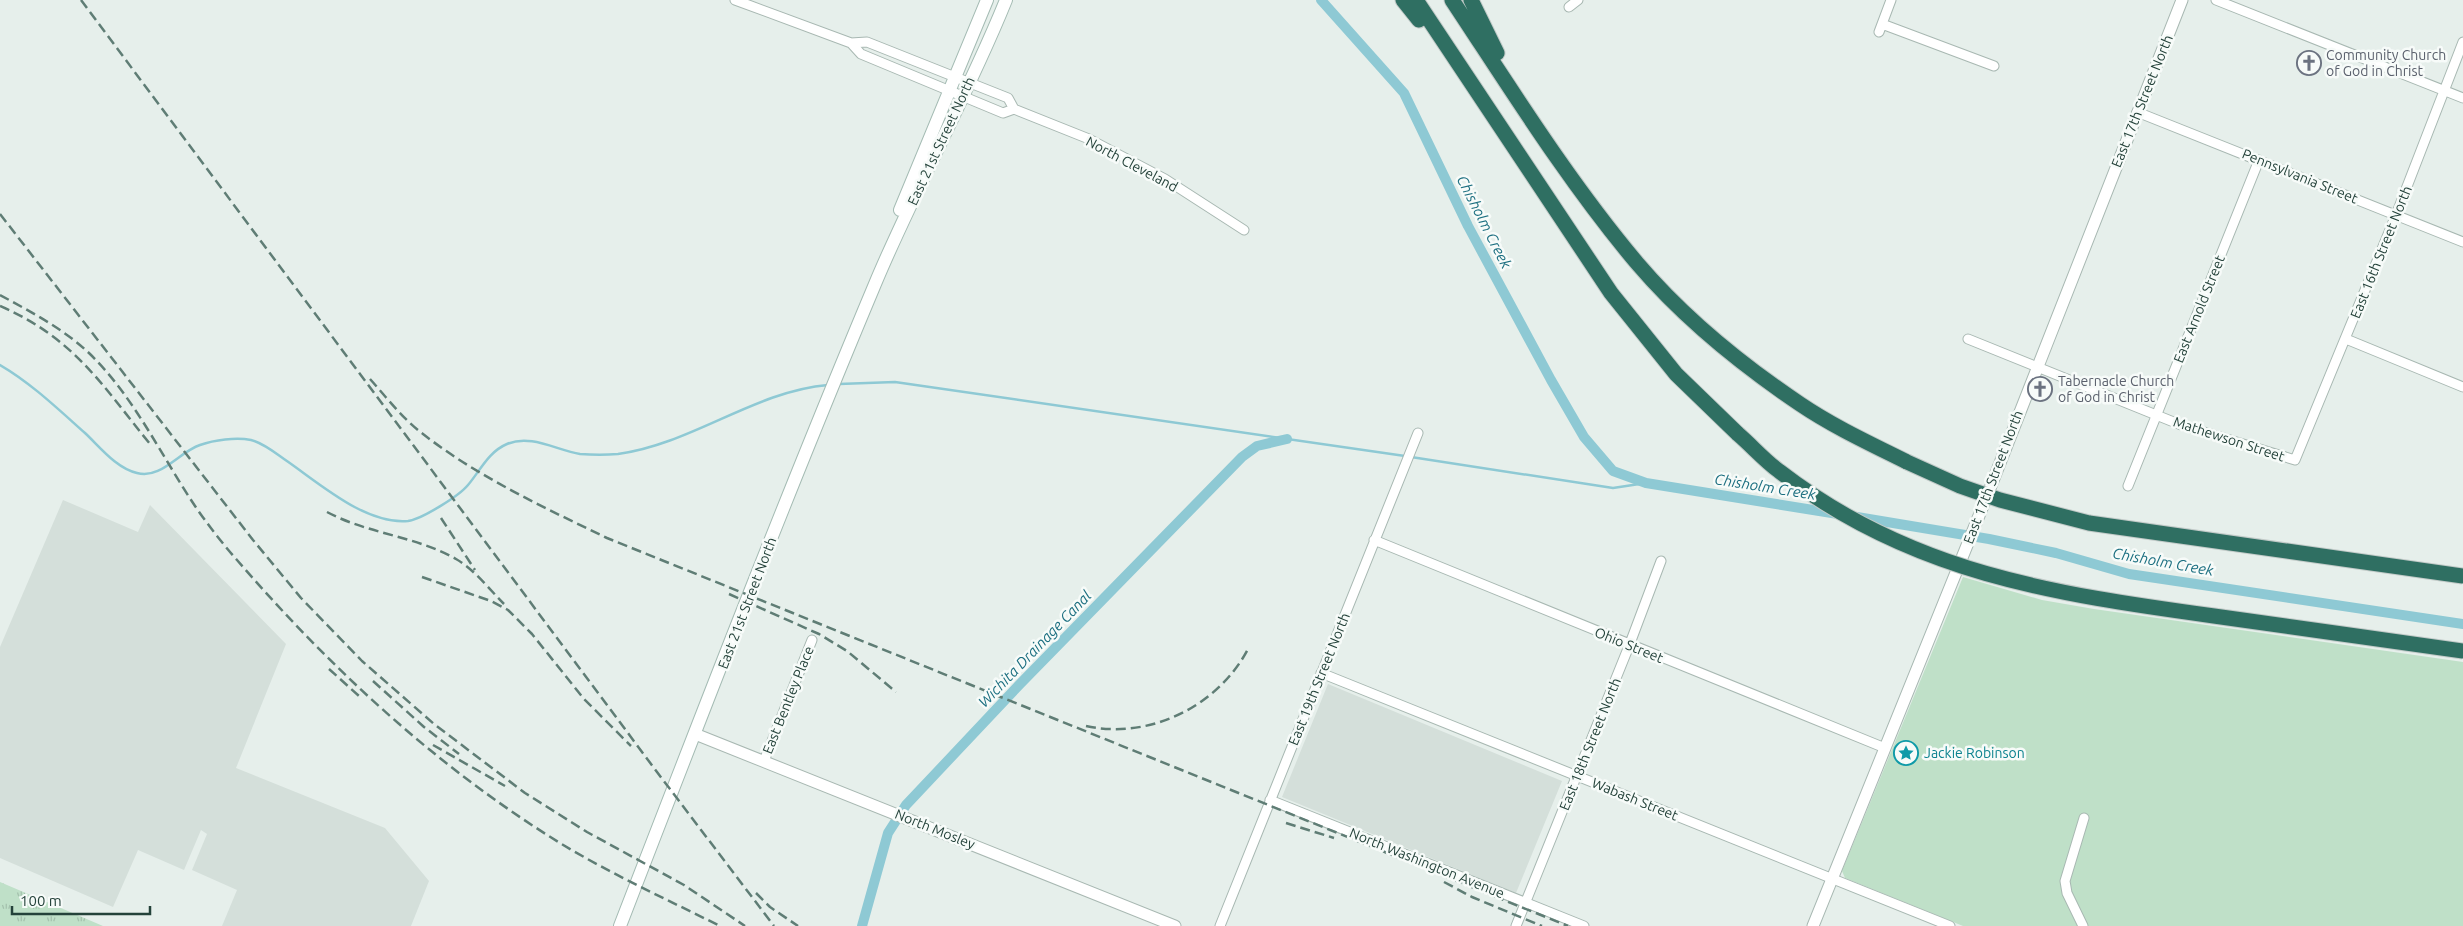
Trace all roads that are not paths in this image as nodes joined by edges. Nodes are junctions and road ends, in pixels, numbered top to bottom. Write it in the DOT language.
graph roads {
  1 [pos="735,0"];
  2 [pos="987,0"];
  3 [pos="1006,0"];
  4 [pos="1403,0"];
  5 [pos="1416,0"];
  6 [pos="1452,0"];
  7 [pos="1471,0"];
  8 [pos="1578,0"];
  9 [pos="1891,0"];
  10 [pos="2182,0"];
  11 [pos="2216,0"];
  12 [pos="1569,7"];
  13 [pos="2463,42"];
  14 [pos="851,43"];
  15 [pos="1994,66"];
  16 [pos="956,77"];
  17 [pos="969,83"];
  18 [pos="950,91"];
  19 [pos="2444,91"];
  20 [pos="963,96"];
  21 [pos="2463,98"];
  22 [pos="1485,105"];
  23 [pos="1014,109"];
  24 [pos="2137,112"];
  25 [pos="1534,125"];
  26 [pos="2259,160"];
  27 [pos="2396,215"];
  28 [pos="1244,230"];
  29 [pos="2463,242"];
  30 [pos="876,281"];
  31 [pos="1968,339"];
  32 [pos="2346,339"];
  33 [pos="2037,366"];
  34 [pos="2463,387"];
  35 [pos="2156,415"];
  36 [pos="1418,432"];
  37 [pos="2295,460"];
  38 [pos="2128,486"];
  39 [pos="1374,540"];
  40 [pos="1661,561"];
  41 [pos="2463,576"];
  42 [pos="812,640"];
  43 [pos="1629,646"];
  44 [pos="2463,651"];
  45 [pos="1321,673"];
  46 [pos="695,734"];
  47 [pos="1885,748"];
  48 [pos="764,761"];
  49 [pos="1577,776"];
  50 [pos="1270,800"];
  51 [pos="2084,818"];
  52 [pos="1832,879"];
  53 [pos="1526,902"];
  54 [pos="620,926"];
  55 [pos="1175,926"];
  56 [pos="1220,926"];
  57 [pos="1516,926"];
  58 [pos="1584,926"];
  59 [pos="1813,926"];
  60 [pos="1950,926"];
  61 [pos="2083,926"];
  1 -- 14 [label="street, North Cleveland"];
  2 -- 16 [label="main road, East 21st Street North"];
  3 -- 17 [label="main road, East 21st Street North"];
  4 -- 22 [label="highway"];
  5 -- 22 [label="highway"];
  6 -- 25 [label="highway"];
  7 -- 25 [label="highway"];
  8 -- 12 [label="street"];
  9 -- 15 [label="street"];
  10 -- 24 [label="street, East 17th Street North"];
  11 -- 19 [label="street"];
  13 -- 19 [label="street, East 16th Street North"];
  14 -- 16 [label="street, North Cleveland"];
  14 -- 18 [label="street, North Cleveland"];
  16 -- 17 [label="street, North Cleveland"];
  16 -- 18 [label="main road, East 21st Street North"];
  17 -- 20 [label="main road, East 21st Street North"];
  17 -- 23 [label="street, North Cleveland"];
  18 -- 20 [label="street, North Cleveland"];
  18 -- 30 [label="main road, East 21st Street North"];
  19 -- 21 [label="street"];
  19 -- 27 [label="street, East 16th Street North"];
  20 -- 23 [label="street, North Cleveland"];
  20 -- 30 [label="main road, East 21st Street North"];
  22 -- 44 [label="highway, bridge"];
  23 -- 28 [label="street, North Cleveland"];
  24 -- 26 [label="street, Pennsylvania Street"];
  24 -- 33 [label="street, East 17th Street North"];
  25 -- 41 [label="highway, bridge"];
  26 -- 27 [label="street, Pennsylvania Street"];
  26 -- 35 [label="street, East Arnold Street"];
  27 -- 29 [label="street, Pennsylvania Street"];
  27 -- 32 [label="street, East 16th Street North"];
  30 -- 46 [label="main road, East 21st Street North"];
  31 -- 33 [label="street, Mathewson Street"];
  32 -- 34 [label="street"];
  32 -- 37 [label="street, East 16th Street North"];
  33 -- 35 [label="street, Mathewson Street"];
  33 -- 47 [label="street, East 17th Street North"];
  35 -- 37 [label="street, Mathewson Street"];
  35 -- 38 [label="street, East Arnold Street"];
  36 -- 39 [label="street, East 19th Street North"];
  39 -- 43 [label="street, Ohio Street"];
  39 -- 45 [label="street, East 19th Street North"];
  40 -- 43 [label="street, East 18th Street North"];
  42 -- 48 [label="street, East Bentley Place"];
  43 -- 47 [label="street, Ohio Street"];
  43 -- 49 [label="street, East 18th Street North"];
  45 -- 49 [label="street, Wabash Street"];
  45 -- 50 [label="street, East 19th Street North"];
  46 -- 48 [label="street, North Mosley"];
  46 -- 54 [label="main road, East 21st Street North"];
  47 -- 52 [label="street, East 17th Street North"];
  48 -- 55 [label="street, North Mosley"];
  49 -- 52 [label="street, Wabash Street"];
  49 -- 53 [label="street, East 18th Street North"];
  50 -- 53 [label="street, North Washington Avenue"];
  50 -- 56 [label="street, East 19th Street North"];
  51 -- 61 [label="street"];
  52 -- 59 [label="street, East 17th Street North"];
  52 -- 60 [label="street, Wabash Street"];
  53 -- 57 [label="street, East 18th Street North"];
  53 -- 58 [label="street, North Washington Avenue"];
}
